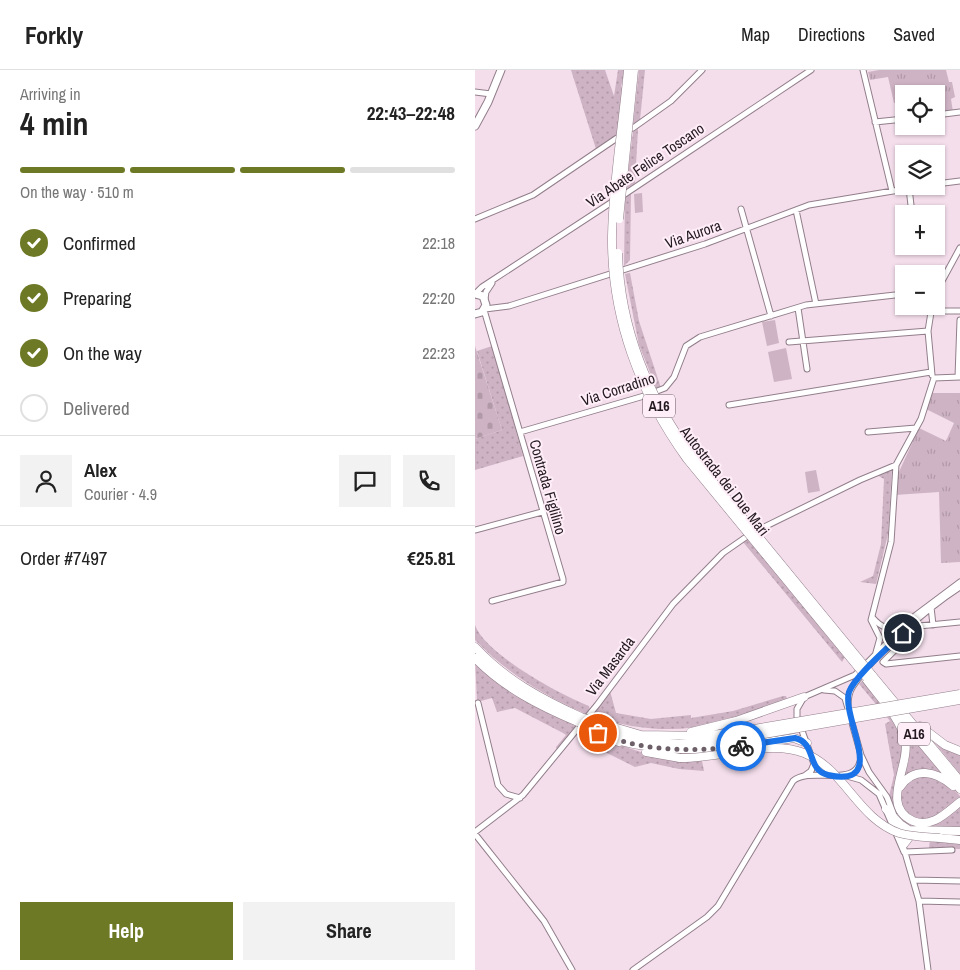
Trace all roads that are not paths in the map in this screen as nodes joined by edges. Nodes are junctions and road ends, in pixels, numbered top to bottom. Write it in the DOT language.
graph roads {
  1 [pos="501,70"];
  2 [pos="628,70"];
  3 [pos="634,70"];
  4 [pos="702,70"];
  5 [pos="811,70"];
  6 [pos="863,70"];
  7 [pos="475,92"];
  8 [pos="491,94"];
  9 [pos="960,112"];
  10 [pos="945,114"];
  11 [pos="895,120"];
  12 [pos="875,122"];
  13 [pos="475,126"];
  14 [pos="633,128"];
  15 [pos="617,138"];
  16 [pos="960,181"];
  17 [pos="945,183"];
  18 [pos="895,190"];
  19 [pos="892,191"];
  20 [pos="741,209"];
  21 [pos="796,210"];
  22 [pos="475,219"];
  23 [pos="748,228"];
  24 [pos="960,248"];
  25 [pos="945,276"];
  26 [pos="494,281"];
  27 [pos="475,294"];
  28 [pos="895,295"];
  29 [pos="817,304"];
  30 [pos="503,306"];
  31 [pos="493,307"];
  32 [pos="485,308"];
  33 [pos="798,308"];
  34 [pos="945,310"];
  35 [pos="960,311"];
  36 [pos="476,314"];
  37 [pos="931,315"];
  38 [pos="771,316"];
  39 [pos="960,320"];
  40 [pos="490,328"];
  41 [pos="928,331"];
  42 [pos="789,342"];
  43 [pos="803,342"];
  44 [pos="807,369"];
  45 [pos="932,375"];
  46 [pos="959,377"];
  47 [pos="729,405"];
  48 [pos="916,428"];
  49 [pos="520,432"];
  50 [pos="868,432"];
  51 [pos="896,465"];
  52 [pos="542,512"];
  53 [pos="475,530"];
  54 [pos="758,530"];
  55 [pos="746,537"];
  56 [pos="960,582"];
  57 [pos="960,587"];
  58 [pos="492,601"];
  59 [pos="931,607"];
  60 [pos="872,617"];
  61 [pos="960,622"];
  62 [pos="933,625"];
  63 [pos="904,626"];
  64 [pos="475,647"];
  65 [pos="875,656"];
  66 [pos="960,656"];
  67 [pos="475,658"];
  68 [pos="870,676"];
  69 [pos="824,690"];
  70 [pos="960,694"];
  71 [pos="804,697"];
  72 [pos="960,700"];
  73 [pos="478,703"];
  74 [pos="848,708"];
  75 [pos="582,722"];
  76 [pos="747,734"];
  77 [pos="664,736"];
  78 [pos="615,740"];
  79 [pos="807,743"];
  80 [pos="960,751"];
  81 [pos="861,755"];
  82 [pos="814,764"];
  83 [pos="827,775"];
  84 [pos="803,776"];
  85 [pos="845,776"];
  86 [pos="960,781"];
  87 [pos="960,789"];
  88 [pos="960,794"];
  89 [pos="897,796"];
  90 [pos="520,798"];
  91 [pos="958,803"];
  92 [pos="886,808"];
  93 [pos="895,818"];
  94 [pos="915,831"];
  95 [pos="960,831"];
  96 [pos="475,833"];
  97 [pos="960,840"];
  98 [pos="905,848"];
  99 [pos="952,850"];
  100 [pos="913,880"];
  101 [pos="960,881"];
  102 [pos="919,901"];
  103 [pos="960,902"];
  104 [pos="572,970"];
  105 [pos="633,970"];
  106 [pos="928,970"];
  1 -- 8 [label="main road"];
  2 -- 68 [label="highway, Autostrada dei Due Mari / A16, bridge"];
  3 -- 68 [label="highway, Autostrada dei Due Mari / A16, bridge"];
  4 -- 14 [label="street"];
  5 -- 26 [label="street, Via Abate Felice Toscano"];
  6 -- 12 [label="street"];
  7 -- 8 [label="street"];
  8 -- 13 [label="main road"];
  9 -- 10 [label="street"];
  11 -- 12 [label="street"];
  12 -- 19 [label="street"];
  15 -- 22 [label="street"];
  16 -- 17 [label="street"];
  18 -- 19 [label="street, Via Aurora"];
  19 -- 21 [label="street, Via Aurora"];
  20 -- 23 [label="street"];
  21 -- 23 [label="street, Via Aurora"];
  21 -- 29 [label="street"];
  23 -- 30 [label="street, Via Aurora"];
  23 -- 38 [label="street"];
  24 -- 25 [label="street"];
  26 -- 27 [label="street, Via Abate Felice Toscano"];
  26 -- 32 [label="street, Via Abate Felice Toscano"];
  27 -- 32 [label="main road"];
  28 -- 29 [label="street, Via Corradino"];
  29 -- 33 [label="street, Via Corradino"];
  30 -- 31 [label="street, Via Aurora"];
  30 -- 32 [label="street, Via Aurora"];
  31 -- 32 [label="street, Via Aurora"];
  31 -- 32 [label="street"];
  32 -- 36 [label="main road"];
  32 -- 40 [label="street, Contrada Figlilino"];
  33 -- 38 [label="street, Via Corradino"];
  33 -- 43 [label="street"];
  34 -- 35 [label="street"];
  36 -- 40 [label="street, Contrada Figlilino"];
  37 -- 41 [label="street"];
  38 -- 49 [label="street, Via Corradino"];
  39 -- 46 [label="street"];
  40 -- 49 [label="street, Contrada Figlilino"];
  41 -- 43 [label="street"];
  41 -- 45 [label="street"];
  42 -- 43 [label="street"];
  43 -- 44 [label="street"];
  45 -- 46 [label="street"];
  45 -- 47 [label="street"];
  45 -- 48 [label="street"];
  48 -- 50 [label="street"];
  48 -- 51 [label="street"];
  49 -- 52 [label="street, Contrada Figlilino"];
  51 -- 54 [label="street"];
  51 -- 60 [label="street"];
  52 -- 53 [label="street"];
  52 -- 58 [label="street, Contrada Figlilino"];
  55 -- 90 [label="street, Via Masarda"];
  56 -- 63 [label="street"];
  57 -- 59 [label="street"];
  59 -- 62 [label="street"];
  59 -- 74 [label="street"];
  60 -- 63 [label="street"];
  60 -- 65 [label="street"];
  61 -- 62 [label="street"];
  62 -- 66 [label="street"];
  63 -- 65 [label="street"];
  64 -- 75 [label="highway"];
  65 -- 69 [label="street"];
  67 -- 75 [label="highway"];
  68 -- 80 [label="highway"];
  68 -- 86 [label="highway, Autostrada dei Due Mari / A16"];
  68 -- 87 [label="highway, Autostrada dei Due Mari / A16"];
  68 -- 89 [label="highway"];
  69 -- 71 [label="street"];
  69 -- 74 [label="street"];
  70 -- 76 [label="highway, bridge"];
  71 -- 77 [label="highway"];
  71 -- 79 [label="street"];
  72 -- 76 [label="highway, bridge"];
  73 -- 90 [label="street"];
  74 -- 81 [label="street"];
  75 -- 76 [label="highway"];
  75 -- 77 [label="highway"];
  75 -- 78 [label="highway"];
  76 -- 77 [label="highway"];
  78 -- 79 [label="highway"];
  78 -- 97 [label="highway, bridge"];
  79 -- 82 [label="street"];
  81 -- 85 [label="street"];
  81 -- 93 [label="street"];
  82 -- 83 [label="street"];
  82 -- 84 [label="street"];
  83 -- 84 [label="street"];
  83 -- 85 [label="street"];
  84 -- 105 [label="street"];
  85 -- 92 [label="street"];
  88 -- 89 [label="highway"];
  89 -- 91 [label="highway"];
  90 -- 96 [label="street, Via Masarda"];
  92 -- 93 [label="highway"];
  92 -- 98 [label="street"];
  93 -- 94 [label="highway"];
  93 -- 98 [label="street"];
  94 -- 95 [label="highway"];
  94 -- 98 [label="highway"];
  96 -- 104 [label="street"];
  98 -- 99 [label="street"];
  98 -- 100 [label="street"];
  100 -- 101 [label="street"];
  100 -- 102 [label="street"];
  102 -- 103 [label="street"];
  102 -- 106 [label="street"];
}
